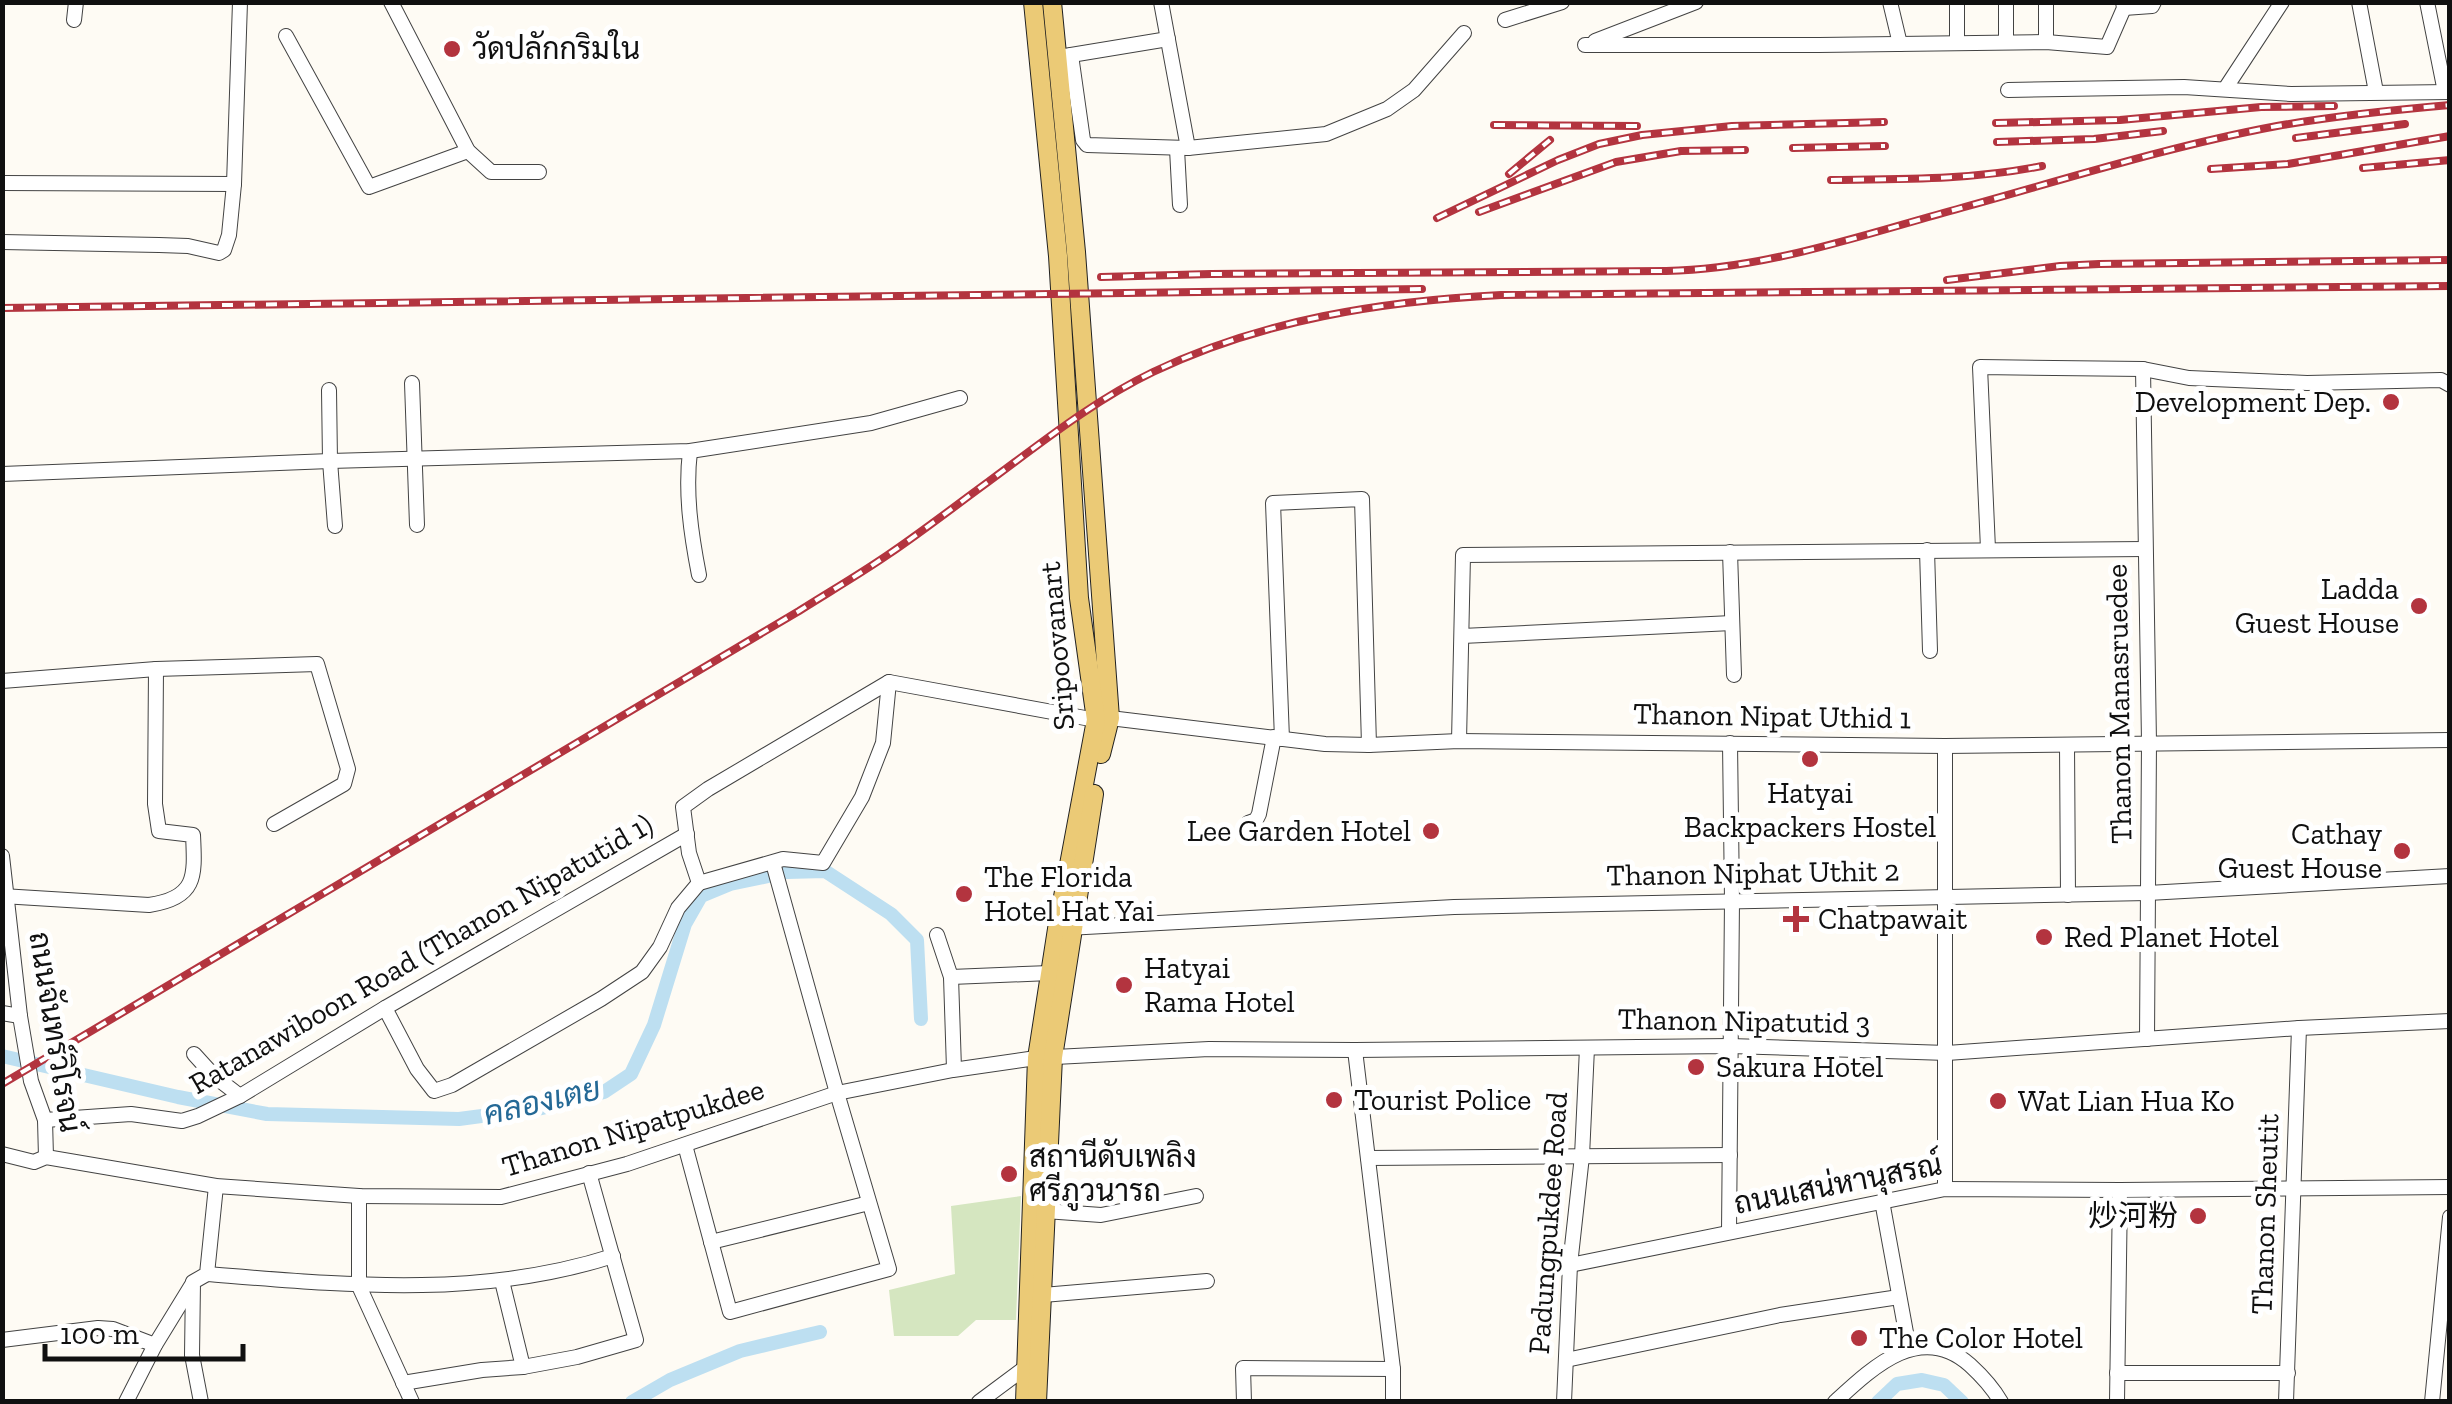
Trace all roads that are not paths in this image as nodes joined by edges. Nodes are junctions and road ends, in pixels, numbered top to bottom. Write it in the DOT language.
graph roads {
  1 [pos="76,2"];
  2 [pos="240,2"];
  3 [pos="391,2"];
  4 [pos="1033,2"];
  5 [pos="1052,2"];
  6 [pos="1160,2"];
  7 [pos="1562,2"];
  8 [pos="1696,2"];
  9 [pos="1890,2"];
  10 [pos="1957,2"];
  11 [pos="2006,2"];
  12 [pos="2046,2"];
  13 [pos="2154,2"];
  14 [pos="2282,2"];
  15 [pos="2359,2"];
  16 [pos="2427,2"];
  17 [pos="2123,5"];
  18 [pos="74,20"];
  19 [pos="1505,20"];
  20 [pos="1464,34"];
  21 [pos="286,36"];
  22 [pos="1168,39"];
  23 [pos="2006,42"];
  24 [pos="2046,42"];
  25 [pos="1957,43"];
  26 [pos="1900,44"];
  27 [pos="1064,56"];
  28 [pos="2224,89"];
  29 [pos="2008,90"];
  30 [pos="2376,92"];
  31 [pos="2447,92"];
  32 [pos="1182,148"];
  33 [pos="468,151"];
  34 [pos="539,172"];
  35 [pos="2,183"];
  36 [pos="234,184"];
  37 [pos="1180,204"];
  38 [pos="2,242"];
  39 [pos="2143,368"];
  40 [pos="412,383"];
  41 [pos="2450,385"];
  42 [pos="329,390"];
  43 [pos="960,398"];
  44 [pos="690,451"];
  45 [pos="416,458"];
  46 [pos="330,460"];
  47 [pos="2,474"];
  48 [pos="418,525"];
  49 [pos="334,526"];
  50 [pos="2144,549"];
  51 [pos="1927,550"];
  52 [pos="1988,550"];
  53 [pos="1730,552"];
  54 [pos="699,575"];
  55 [pos="1732,623"];
  56 [pos="1462,636"];
  57 [pos="1930,651"];
  58 [pos="156,669"];
  59 [pos="1734,675"];
  60 [pos="2,681"];
  61 [pos="889,682"];
  62 [pos="1103,719"];
  63 [pos="1278,738"];
  64 [pos="2450,740"];
  65 [pos="1459,741"];
  66 [pos="2149,742"];
  67 [pos="1730,743"];
  68 [pos="1369,745"];
  69 [pos="2066,745"];
  70 [pos="1945,746"];
  71 [pos="274,824"];
  72 [pos="1248,824"];
  73 [pos="687,834"];
  74 [pos="2,856"];
  75 [pos="772,863"];
  76 [pos="2450,876"];
  77 [pos="699,883"];
  78 [pos="2148,893"];
  79 [pos="2068,895"];
  80 [pos="4,896"];
  81 [pos="1944,896"];
  82 [pos="1732,900"];
  83 [pos="1065,928"];
  84 [pos="937,935"];
  85 [pos="1050,974"];
  86 [pos="951,977"];
  87 [pos="385,1008"];
  88 [pos="2,1014"];
  89 [pos="20,1016"];
  90 [pos="2450,1021"];
  91 [pos="2298,1028"];
  92 [pos="2147,1038"];
  93 [pos="1730,1046"];
  94 [pos="1586,1048"];
  95 [pos="1355,1050"];
  96 [pos="1947,1052"];
  97 [pos="194,1054"];
  98 [pos="1045,1057"];
  99 [pos="954,1070"];
  100 [pos="837,1093"];
  101 [pos="240,1096"];
  102 [pos="45,1120"];
  103 [pos="685,1146"];
  104 [pos="2,1154"];
  105 [pos="1730,1155"];
  106 [pos="1582,1156"];
  107 [pos="46,1157"];
  108 [pos="1368,1158"];
  109 [pos="589,1173"];
  110 [pos="216,1186"];
  111 [pos="2450,1186"];
  112 [pos="2292,1188"];
  113 [pos="1945,1189"];
  114 [pos="2120,1190"];
  115 [pos="359,1196"];
  116 [pos="1196,1196"];
  117 [pos="1882,1200"];
  118 [pos="870,1204"];
  119 [pos="1046,1211"];
  120 [pos="2450,1217"];
  121 [pos="1730,1232"];
  122 [pos="711,1242"];
  123 [pos="613,1256"];
  124 [pos="1570,1266"];
  125 [pos="200,1278"];
  126 [pos="502,1281"];
  127 [pos="1206,1281"];
  128 [pos="359,1286"];
  129 [pos="1043,1294"];
  130 [pos="1899,1297"];
  131 [pos="2,1340"];
  132 [pos="155,1345"];
  133 [pos="1908,1348"];
  134 [pos="1566,1360"];
  135 [pos="523,1367"];
  136 [pos="1026,1367"];
  137 [pos="1392,1370"];
  138 [pos="2117,1373"];
  139 [pos="2288,1373"];
  140 [pos="403,1383"];
  141 [pos="126,1402"];
  142 [pos="201,1402"];
  143 [pos="412,1402"];
  144 [pos="979,1402"];
  145 [pos="1025,1402"];
  146 [pos="1037,1402"];
  147 [pos="1244,1402"];
  148 [pos="1393,1402"];
  149 [pos="1564,1402"];
  150 [pos="1835,1402"];
  151 [pos="2001,1402"];
  152 [pos="2116,1402"];
  153 [pos="2286,1402"];
  154 [pos="2432,1402"];
  1 -- 18 [label="street"];
  2 -- 36 [label="street"];
  3 -- 33 [label="street"];
  4 -- 62 [label="main road, Sripoovanart"];
  5 -- 27 [label="main road, Sripoovanart"];
  6 -- 22 [label="street"];
  7 -- 19 [label="street"];
  8 -- 26 [label="street"];
  9 -- 26 [label="street"];
  10 -- 25 [label="street"];
  11 -- 23 [label="street"];
  12 -- 24 [label="street"];
  13 -- 17 [label="street"];
  14 -- 28 [label="street"];
  15 -- 30 [label="street"];
  16 -- 31 [label="street"];
  17 -- 24 [label="street"];
  20 -- 32 [label="street"];
  21 -- 33 [label="street"];
  22 -- 27 [label="street"];
  22 -- 32 [label="street"];
  23 -- 24 [label="street"];
  23 -- 25 [label="street"];
  25 -- 26 [label="street"];
  27 -- 32 [label="street"];
  27 -- 62 [label="main road, Sripoovanart"];
  28 -- 29 [label="street"];
  28 -- 30 [label="street"];
  30 -- 31 [label="street"];
  32 -- 37 [label="street"];
  33 -- 34 [label="street"];
  35 -- 36 [label="street"];
  36 -- 38 [label="street"];
  39 -- 41 [label="street"];
  39 -- 50 [label="street, Thanon Manasruedee"];
  39 -- 52 [label="street"];
  40 -- 45 [label="street"];
  42 -- 46 [label="street"];
  43 -- 44 [label="street"];
  44 -- 45 [label="street"];
  44 -- 54 [label="street"];
  45 -- 46 [label="street"];
  45 -- 48 [label="street"];
  46 -- 47 [label="street"];
  46 -- 49 [label="street"];
  50 -- 52 [label="street"];
  50 -- 66 [label="street, Thanon Manasruedee"];
  51 -- 52 [label="street"];
  51 -- 53 [label="street"];
  51 -- 57 [label="street"];
  53 -- 55 [label="street"];
  53 -- 56 [label="street"];
  55 -- 56 [label="street"];
  55 -- 59 [label="street"];
  56 -- 65 [label="street"];
  58 -- 60 [label="street"];
  58 -- 71 [label="street"];
  58 -- 80 [label="street"];
  61 -- 62 [label="street"];
  61 -- 73 [label="street, Ratanawiboon Road (Thanon Nipatutid 1)"];
  61 -- 75 [label="street"];
  62 -- 63 [label="street, Thanon Nipat Uthid 1"];
  62 -- 83 [label="main road, Sripoovanart"];
  63 -- 68 [label="street, Thanon Nipat Uthid 1"];
  63 -- 68 [label="street"];
  63 -- 72 [label="street"];
  64 -- 66 [label="street, Thanon Nipat Uthid 1"];
  65 -- 67 [label="street, Thanon Nipat Uthid 1"];
  65 -- 68 [label="street, Thanon Nipat Uthid 1"];
  66 -- 69 [label="street, Thanon Nipat Uthid 1"];
  66 -- 78 [label="street, Thanon Manasruedee"];
  67 -- 70 [label="street, Thanon Nipat Uthid 1"];
  67 -- 82 [label="street"];
  69 -- 70 [label="street, Thanon Nipat Uthid 1"];
  69 -- 79 [label="street"];
  70 -- 81 [label="street"];
  73 -- 77 [label="street, Ratanawiboon Road (Thanon Nipatutid 1)"];
  73 -- 87 [label="street, Ratanawiboon Road (Thanon Nipatutid 1)"];
  74 -- 80 [label="street, ถนนจันทร์วิโรจน์"];
  75 -- 77 [label="street"];
  75 -- 100 [label="street"];
  76 -- 78 [label="street, Thanon Niphat Uthit 2"];
  77 -- 87 [label="street"];
  78 -- 79 [label="street, Thanon Niphat Uthit 2"];
  78 -- 92 [label="street, Thanon Manasruedee"];
  79 -- 81 [label="street, Thanon Niphat Uthit 2"];
  80 -- 89 [label="street, ถนนจันทร์วิโรจน์"];
  81 -- 82 [label="street, Thanon Niphat Uthit 2"];
  81 -- 96 [label="street"];
  82 -- 83 [label="street, Thanon Niphat Uthit 2"];
  82 -- 93 [label="street"];
  83 -- 85 [label="main road, Sripoovanart"];
  83 -- 98 [label="main road, Sripoovanart"];
  84 -- 86 [label="street"];
  85 -- 86 [label="street"];
  85 -- 98 [label="main road, Sripoovanart"];
  86 -- 99 [label="street"];
  87 -- 101 [label="street, Ratanawiboon Road (Thanon Nipatutid 1)"];
  88 -- 89 [label="street"];
  89 -- 102 [label="street, ถนนจันทร์วิโรจน์"];
  90 -- 91 [label="street, Thanon Nipatutid 3"];
  91 -- 92 [label="street, Thanon Nipatutid 3"];
  91 -- 112 [label="street, Thanon Sheutit"];
  92 -- 96 [label="street, Thanon Nipatutid 3"];
  93 -- 94 [label="street, Thanon Nipatutid 3"];
  93 -- 96 [label="street, Thanon Nipatutid 3"];
  93 -- 105 [label="street"];
  94 -- 95 [label="street, Thanon Nipatutid 3"];
  94 -- 106 [label="street, Padungpukdee Road"];
  95 -- 98 [label="street, Thanon Nipatutid 3"];
  95 -- 108 [label="street"];
  96 -- 113 [label="street"];
  97 -- 101 [label="street"];
  98 -- 99 [label="street, Thanon Nipatpukdee"];
  98 -- 119 [label="main road, Sripoovanart"];
  98 -- 136 [label="main road, Sripoovanart"];
  99 -- 100 [label="street, Thanon Nipatpukdee"];
  100 -- 103 [label="street, Thanon Nipatpukdee"];
  100 -- 118 [label="street"];
  101 -- 102 [label="street, Ratanawiboon Road (Thanon Nipatutid 1)"];
  102 -- 107 [label="street, ถนนจันทร์วิโรจน์"];
  103 -- 109 [label="street, Thanon Nipatpukdee"];
  103 -- 122 [label="street"];
  104 -- 107 [label="street, Thanon Nipatpukdee"];
  105 -- 106 [label="street"];
  105 -- 121 [label="street"];
  106 -- 108 [label="street"];
  106 -- 124 [label="street, Padungpukdee Road"];
  107 -- 110 [label="street, Thanon Nipatpukdee"];
  108 -- 137 [label="street"];
  109 -- 115 [label="street, Thanon Nipatpukdee"];
  109 -- 123 [label="street"];
  110 -- 115 [label="street, Thanon Nipatpukdee"];
  110 -- 125 [label="street"];
  111 -- 112 [label="street, ถนนเสน่หานุสรณ์"];
  112 -- 114 [label="street, ถนนเสน่หานุสรณ์"];
  112 -- 139 [label="street, Thanon Sheutit"];
  113 -- 114 [label="street, ถนนเสน่หานุสรณ์"];
  113 -- 117 [label="street, ถนนเสน่หานุสรณ์"];
  114 -- 138 [label="street"];
  115 -- 128 [label="street"];
  116 -- 119 [label="street"];
  117 -- 121 [label="street, ถนนเสน่หานุสรณ์"];
  117 -- 130 [label="street"];
  118 -- 122 [label="street"];
  118 -- 122 [label="street"];
  119 -- 129 [label="main road, Sripoovanart"];
  120 -- 154 [label="street"];
  121 -- 124 [label="street, ถนนเสน่หานุสรณ์"];
  123 -- 126 [label="street"];
  123 -- 135 [label="street"];
  124 -- 134 [label="street, Padungpukdee Road"];
  125 -- 128 [label="street"];
  125 -- 132 [label="street"];
  125 -- 142 [label="street"];
  126 -- 128 [label="street"];
  126 -- 135 [label="street"];
  127 -- 129 [label="street"];
  128 -- 140 [label="street"];
  129 -- 146 [label="main road, Sripoovanart"];
  130 -- 133 [label="street"];
  130 -- 134 [label="street"];
  131 -- 132 [label="street"];
  132 -- 141 [label="street"];
  133 -- 150 [label="street"];
  133 -- 151 [label="street"];
  134 -- 149 [label="street, Padungpukdee Road"];
  135 -- 140 [label="street"];
  136 -- 144 [label="street"];
  136 -- 145 [label="main road, Sripoovanart"];
  137 -- 147 [label="street"];
  137 -- 148 [label="street"];
  138 -- 139 [label="street"];
  138 -- 152 [label="street"];
  139 -- 153 [label="street, Thanon Sheutit"];
  140 -- 143 [label="street"];
}
